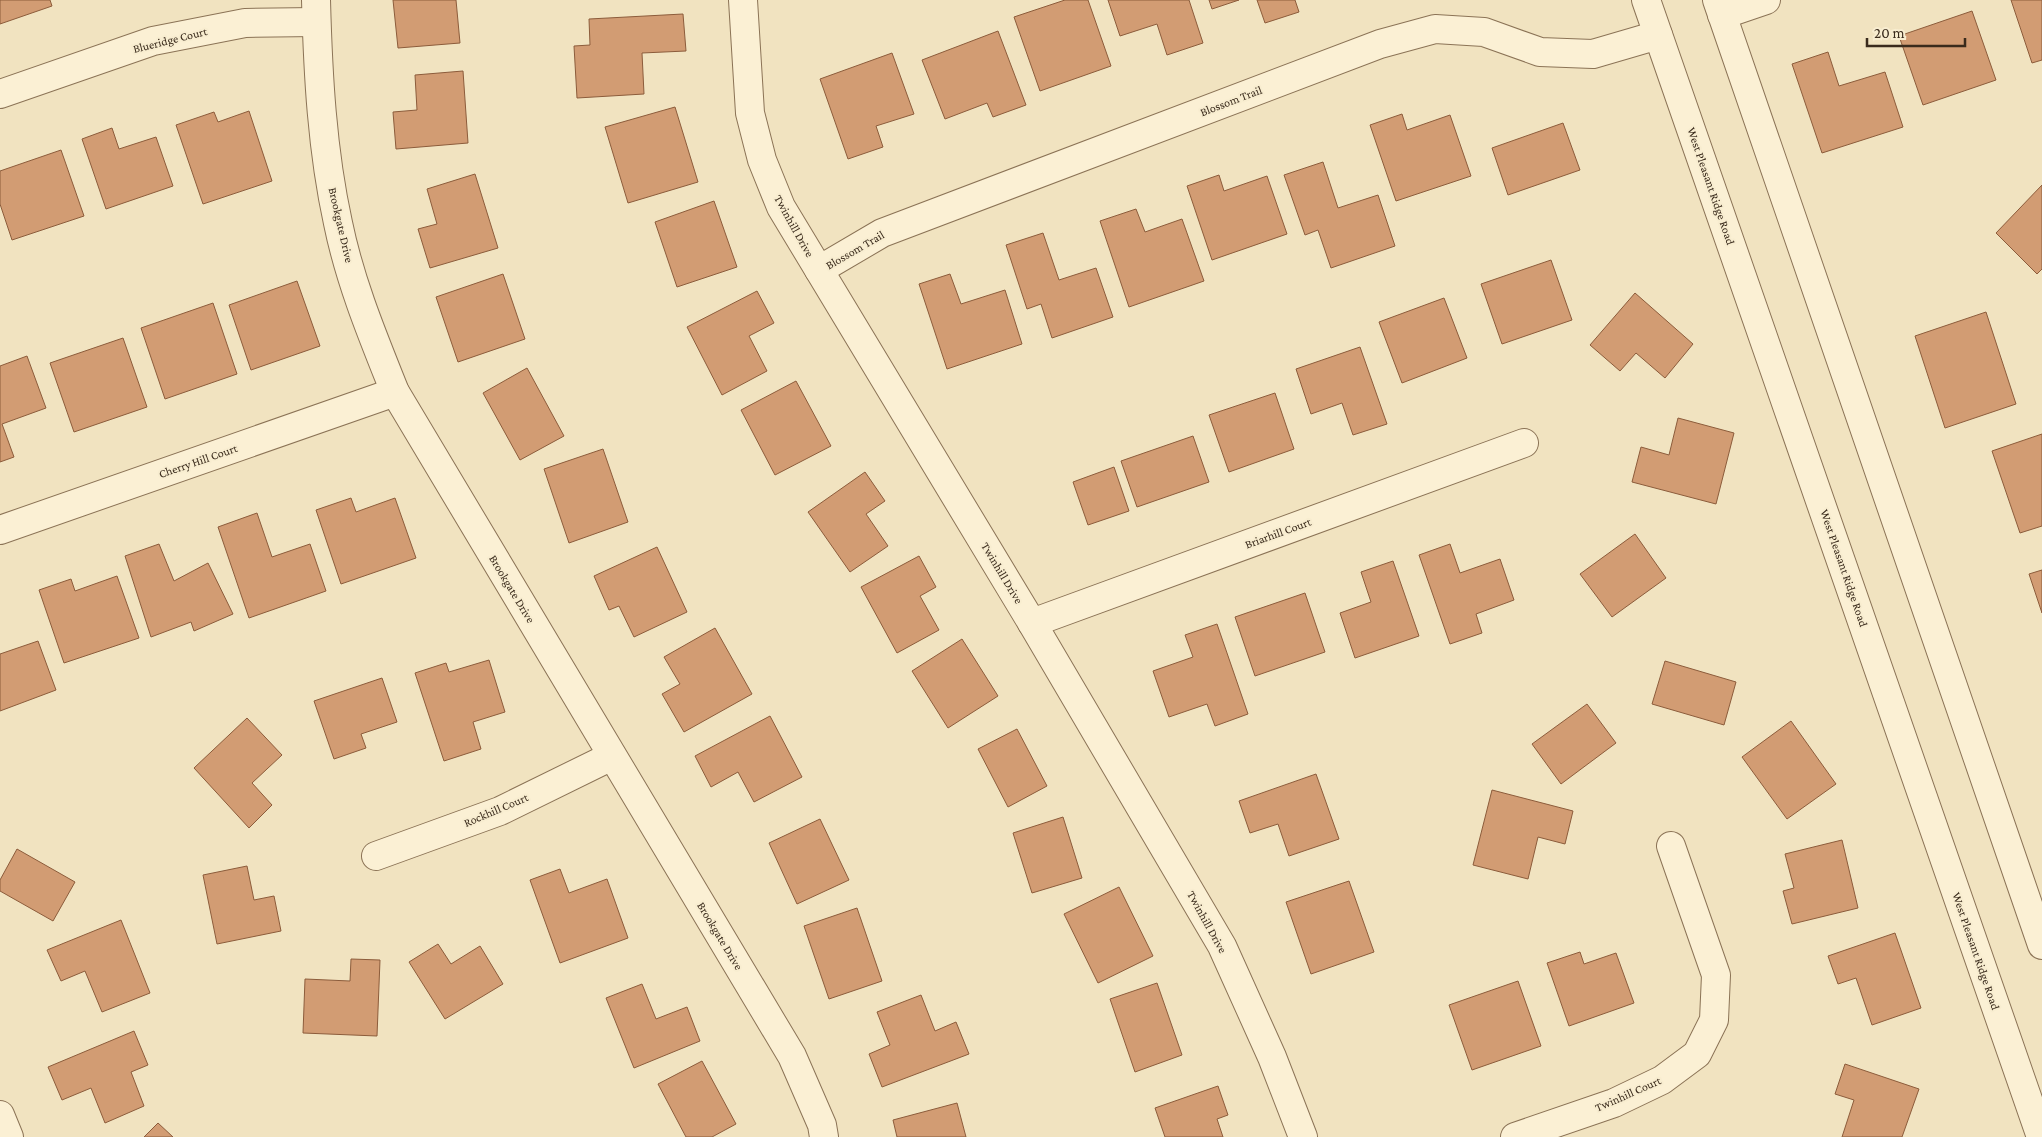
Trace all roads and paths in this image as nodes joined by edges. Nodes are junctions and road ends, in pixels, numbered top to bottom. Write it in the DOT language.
graph roads {
  1 [pos="743,0"];
  2 [pos="1646,0"];
  3 [pos="1766,0"];
  4 [pos="1719,7"];
  5 [pos="316,11"];
  6 [pos="1658,35"];
  7 [pos="0,94"];
  8 [pos="819,270"];
  9 [pos="395,392"];
  10 [pos="1524,443"];
  11 [pos="0,530"];
  12 [pos="1032,624"];
  13 [pos="612,756"];
  14 [pos="1671,846"];
  15 [pos="376,856"];
  16 [pos="2042,945"];
  17 [pos="0,1115"];
  18 [pos="9,1137"];
  19 [pos="824,1137"];
  20 [pos="1303,1137"];
  21 [pos="1515,1137"];
  22 [pos="2040,1137"];
  1 -- 8 [label="street, Twinhill Drive"];
  2 -- 6 [label="street, West Pleasant Ridge Road"];
  3 -- 4 [label="street"];
  4 -- 16 [label="street"];
  5 -- 7 [label="street, Blueridge Court"];
  5 -- 9 [label="street, Brookgate Drive"];
  6 -- 8 [label="street, Blossom Trail"];
  6 -- 22 [label="street, West Pleasant Ridge Road"];
  8 -- 12 [label="street, Twinhill Drive"];
  9 -- 11 [label="street, Cherry Hill Court"];
  9 -- 13 [label="street, Brookgate Drive"];
  10 -- 12 [label="street, Briarhill Court"];
  12 -- 20 [label="street, Twinhill Drive"];
  13 -- 15 [label="street, Rockhill Court"];
  13 -- 19 [label="street, Brookgate Drive"];
  14 -- 21 [label="street, Twinhill Court"];
  17 -- 18 [label="street"];
}
